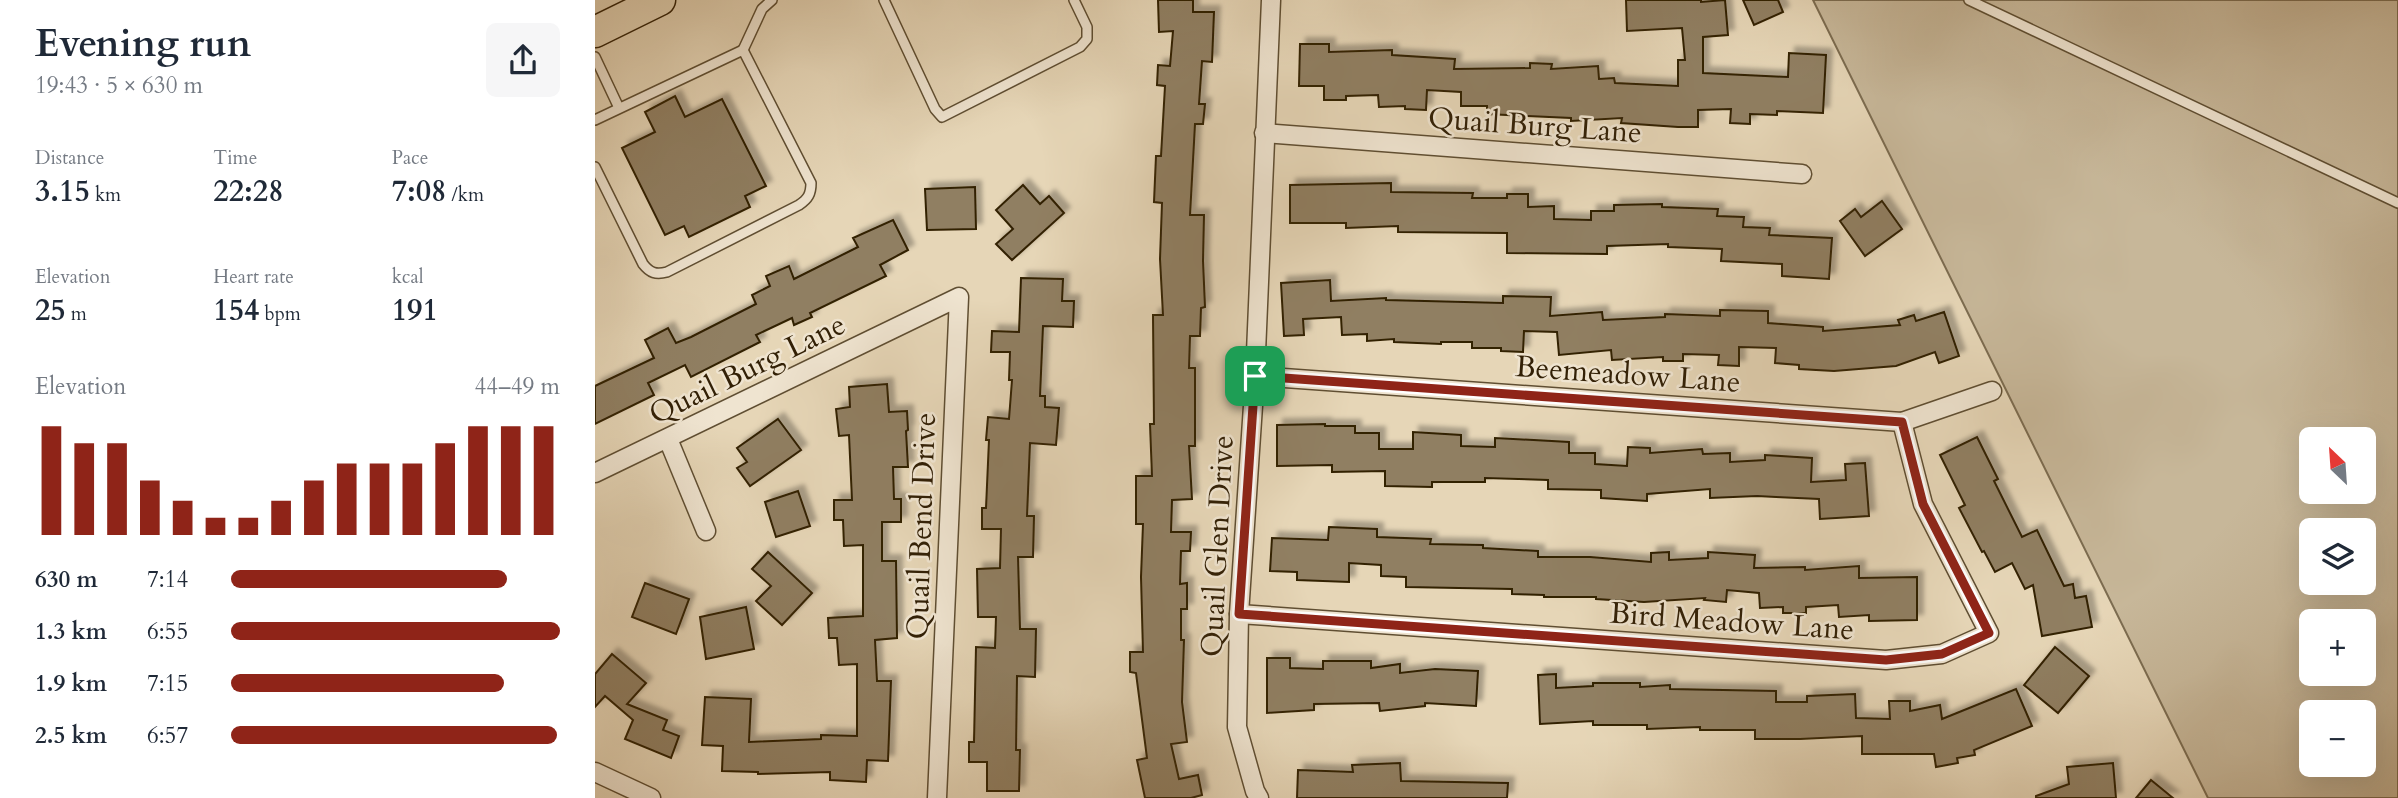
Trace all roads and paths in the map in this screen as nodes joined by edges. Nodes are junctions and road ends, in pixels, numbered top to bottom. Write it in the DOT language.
graph roads {
  1 [pos="660,0"];
  2 [pos="772,0"];
  3 [pos="884,0"];
  4 [pos="1074,0"];
  5 [pos="1271,0"];
  6 [pos="1969,0"];
  7 [pos="595,32"];
  8 [pos="743,50"];
  9 [pos="595,57"];
  10 [pos="619,108"];
  11 [pos="595,120"];
  12 [pos="1264,133"];
  13 [pos="595,167"];
  14 [pos="1802,174"];
  15 [pos="2398,202"];
  16 [pos="923,314"];
  17 [pos="1255,376"];
  18 [pos="1992,391"];
  19 [pos="1902,422"];
  20 [pos="668,439"];
  21 [pos="595,473"];
  22 [pos="706,531"];
  23 [pos="1239,614"];
  24 [pos="595,772"];
  25 [pos="651,798"];
  26 [pos="937,798"];
  27 [pos="1259,798"];
  1 -- 7 [label="main road"];
  2 -- 8 [label="lane"];
  3 -- 4 [label="lane"];
  5 -- 12 [label="street, Quail Glen Drive"];
  6 -- 15 [label="lane"];
  8 -- 10 [label="lane"];
  8 -- 13 [label="lane"];
  9 -- 10 [label="lane"];
  10 -- 11 [label="lane"];
  12 -- 14 [label="street, Quail Burg Lane"];
  12 -- 17 [label="street, Quail Glen Drive"];
  16 -- 20 [label="street, Quail Burg Lane"];
  16 -- 26 [label="street, Quail Bend Drive"];
  17 -- 19 [label="street, Beemeadow Lane"];
  17 -- 23 [label="street, Quail Glen Drive"];
  18 -- 19 [label="street, Beemeadow Lane"];
  19 -- 23 [label="street, Bird Meadow Lane"];
  20 -- 21 [label="street, Quail Burg Lane"];
  20 -- 22 [label="street"];
  23 -- 27 [label="street, Quail Glen Drive"];
  24 -- 25 [label="street"];
}
